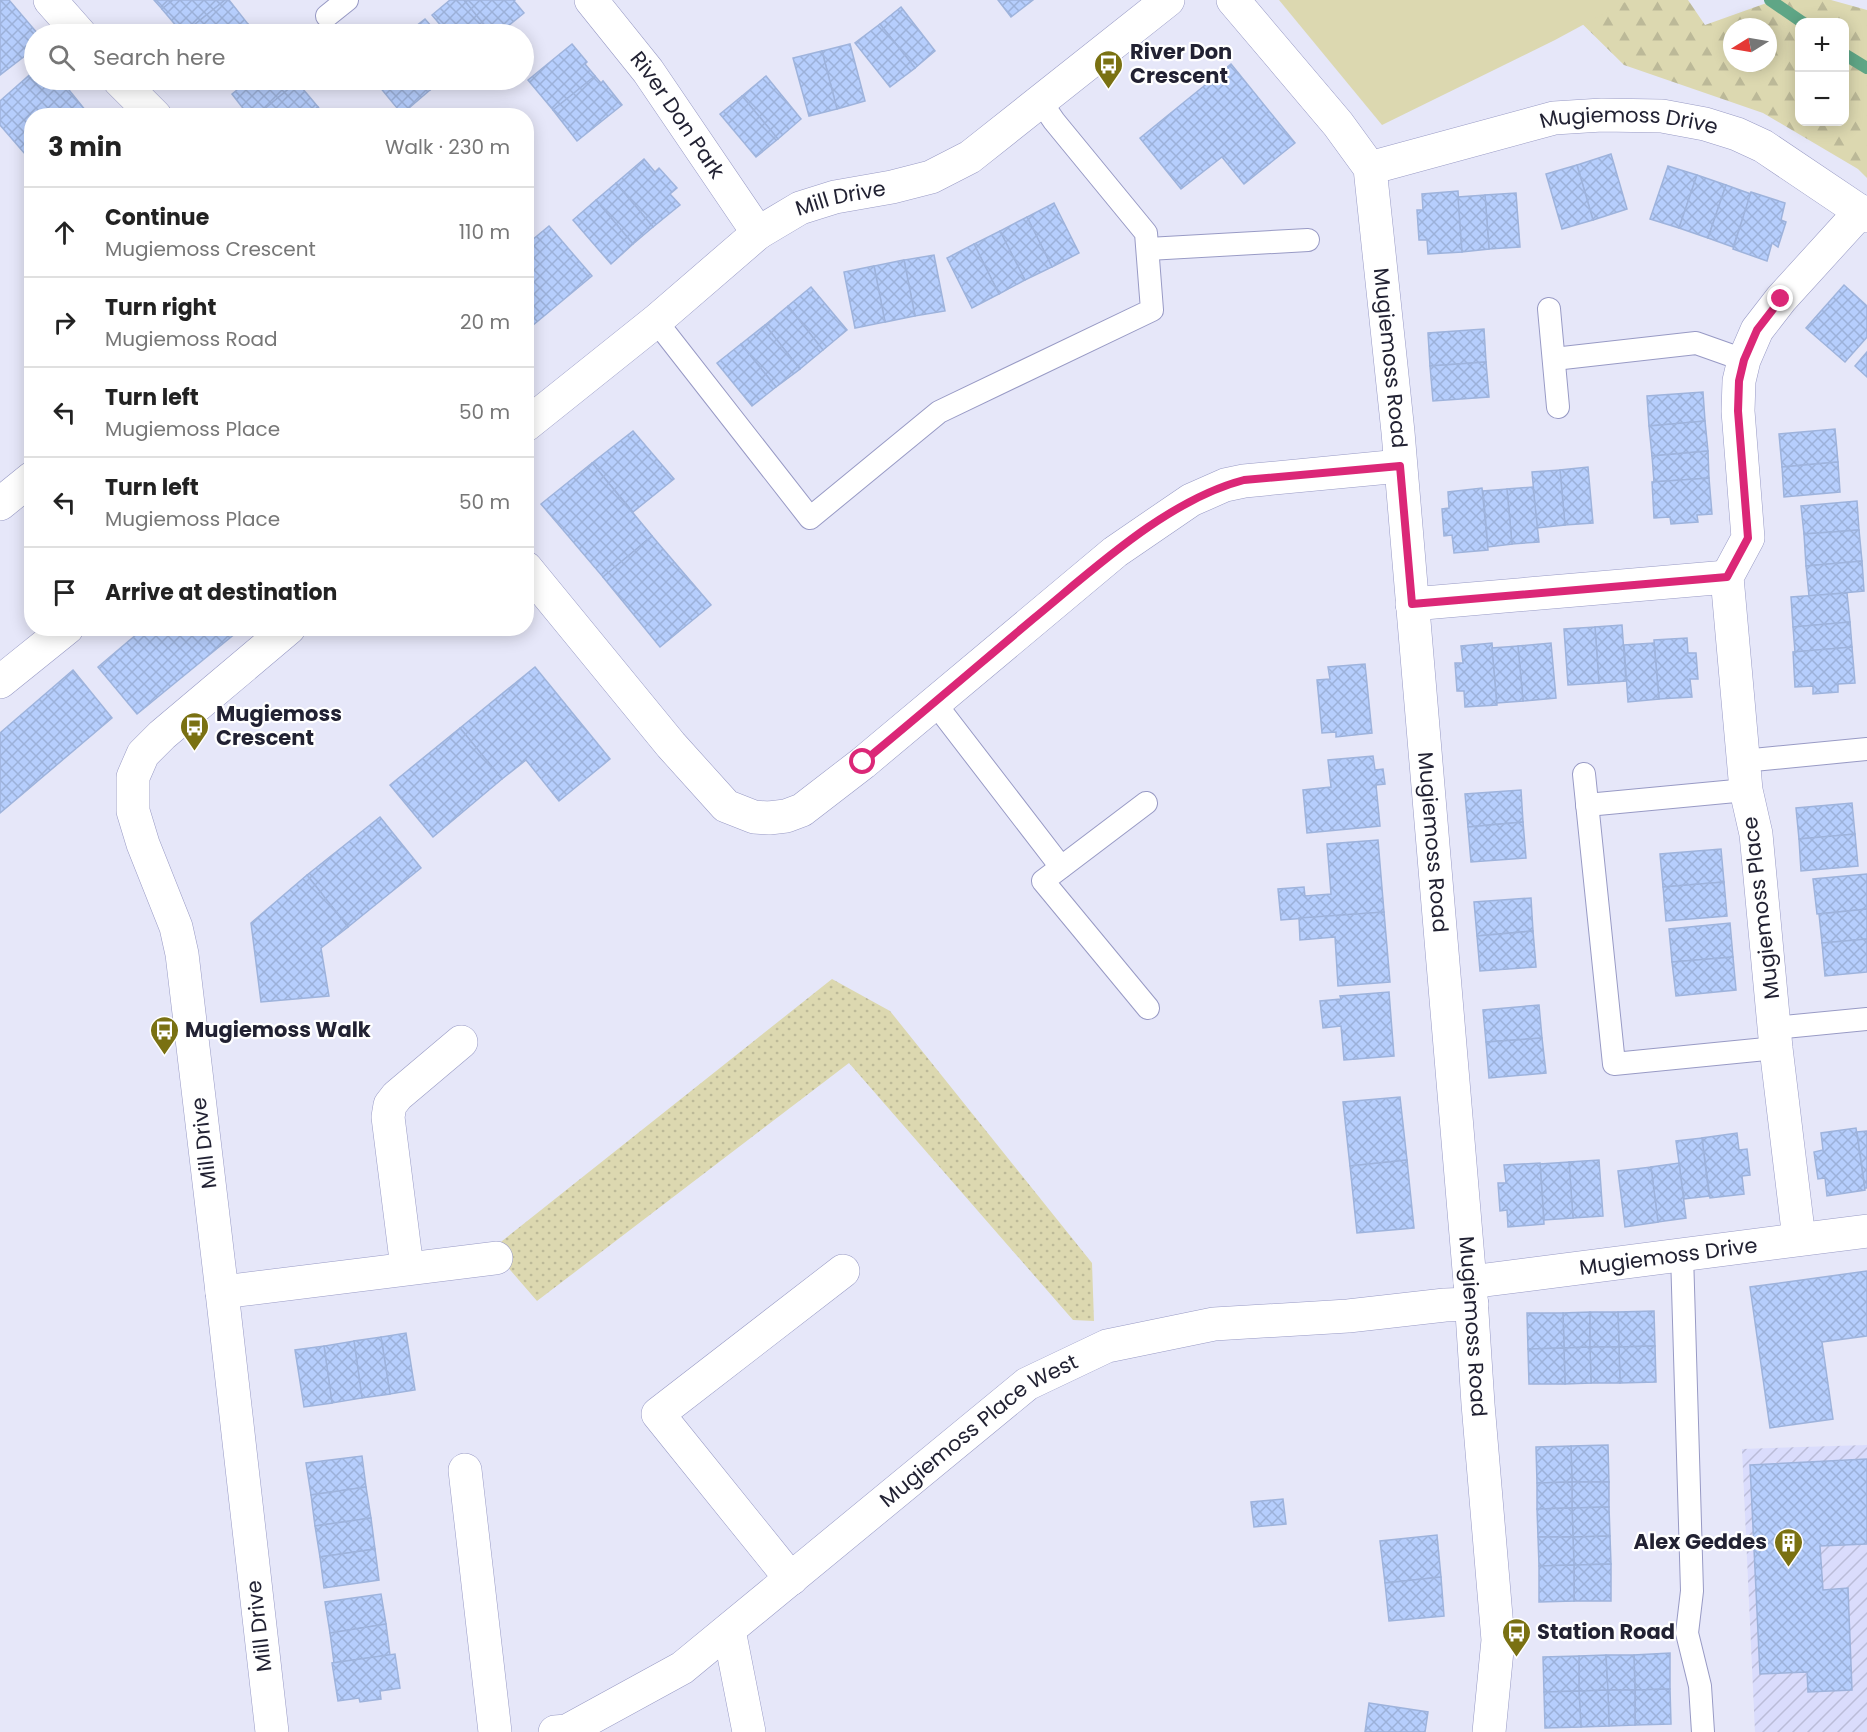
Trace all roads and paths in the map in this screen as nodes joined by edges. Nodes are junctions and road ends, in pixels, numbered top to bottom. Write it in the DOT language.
graph roads {
  1 [pos="50,0"];
  2 [pos="347,0"];
  3 [pos="591,0"];
  4 [pos="1168,0"];
  5 [pos="1233,0"];
  6 [pos="327,16"];
  7 [pos="71,24"];
  8 [pos="128,90"];
  9 [pos="1041,102"];
  10 [pos="147,108"];
  11 [pos="1370,168"];
  12 [pos="1864,214"];
  13 [pos="758,233"];
  14 [pos="1308,240"];
  15 [pos="1148,249"];
  16 [pos="1549,309"];
  17 [pos="656,321"];
  18 [pos="1554,359"];
  19 [pos="1744,360"];
  20 [pos="1558,407"];
  21 [pos="534,419"];
  22 [pos="1400,466"];
  23 [pos="24,484"];
  24 [pos="0,504"];
  25 [pos="1727,577"];
  26 [pos="534,578"];
  27 [pos="1412,604"];
  28 [pos="57,636"];
  29 [pos="280,636"];
  30 [pos="0,682"];
  31 [pos="934,702"];
  32 [pos="1867,749"];
  33 [pos="1584,774"];
  34 [pos="1744,776"];
  35 [pos="1146,803"];
  36 [pos="1587,805"];
  37 [pos="1061,867"];
  38 [pos="1148,1008"];
  39 [pos="1867,1019"];
  40 [pos="1775,1038"];
  41 [pos="461,1042"];
  42 [pos="1867,1231"];
  43 [pos="1798,1239"];
  44 [pos="1682,1254"];
  45 [pos="496,1258"];
  46 [pos="407,1268"];
  47 [pos="843,1271"];
  48 [pos="222,1292"];
  49 [pos="1471,1293"];
  50 [pos="465,1470"];
  51 [pos="791,1579"];
  52 [pos="729,1630"];
  53 [pos="272,1732"];
  54 [pos="495,1732"];
  55 [pos="555,1732"];
  56 [pos="749,1732"];
  57 [pos="1489,1732"];
  58 [pos="1703,1732"];
  1 -- 7 [label="street"];
  2 -- 6 [label="lane"];
  3 -- 13 [label="street, River Don Park"];
  4 -- 9 [label="street, Mill Drive"];
  5 -- 11 [label="street"];
  8 -- 10 [label="street"];
  9 -- 13 [label="street, Mill Drive"];
  9 -- 15 [label="lane"];
  11 -- 12 [label="street, Mugiemoss Drive"];
  11 -- 22 [label="street, Mugiemoss Road"];
  12 -- 19 [label="street"];
  13 -- 17 [label="street, Mill Drive"];
  14 -- 15 [label="lane"];
  15 -- 17 [label="lane"];
  16 -- 18 [label="lane"];
  17 -- 21 [label="street, Mill Drive"];
  18 -- 19 [label="lane"];
  18 -- 20 [label="lane"];
  19 -- 25 [label="street"];
  22 -- 27 [label="street, Mugiemoss Road"];
  22 -- 31 [label="street"];
  23 -- 24 [label="street"];
  25 -- 27 [label="street"];
  25 -- 34 [label="street, Mugiemoss Place"];
  26 -- 31 [label="street"];
  27 -- 49 [label="street, Mugiemoss Road"];
  28 -- 30 [label="street"];
  29 -- 48 [label="street, Mill Drive"];
  31 -- 37 [label="lane"];
  32 -- 34 [label="lane"];
  33 -- 36 [label="lane"];
  34 -- 36 [label="lane"];
  34 -- 40 [label="street, Mugiemoss Place"];
  35 -- 37 [label="lane"];
  36 -- 40 [label="lane"];
  37 -- 38 [label="lane"];
  39 -- 40 [label="lane"];
  40 -- 43 [label="street, Mugiemoss Place"];
  41 -- 46 [label="street"];
  42 -- 43 [label="street, Mugiemoss Drive"];
  43 -- 44 [label="street, Mugiemoss Drive"];
  44 -- 49 [label="street, Mugiemoss Drive"];
  44 -- 58 [label="lane"];
  45 -- 46 [label="street"];
  46 -- 48 [label="street"];
  47 -- 51 [label="street"];
  48 -- 53 [label="street, Mill Drive"];
  49 -- 51 [label="street, Mugiemoss Place West"];
  49 -- 57 [label="street, Mugiemoss Road"];
  50 -- 54 [label="street"];
  51 -- 52 [label="street, Mugiemoss Place West"];
  52 -- 55 [label="street, Mugiemoss Place West"];
  52 -- 56 [label="street"];
}
